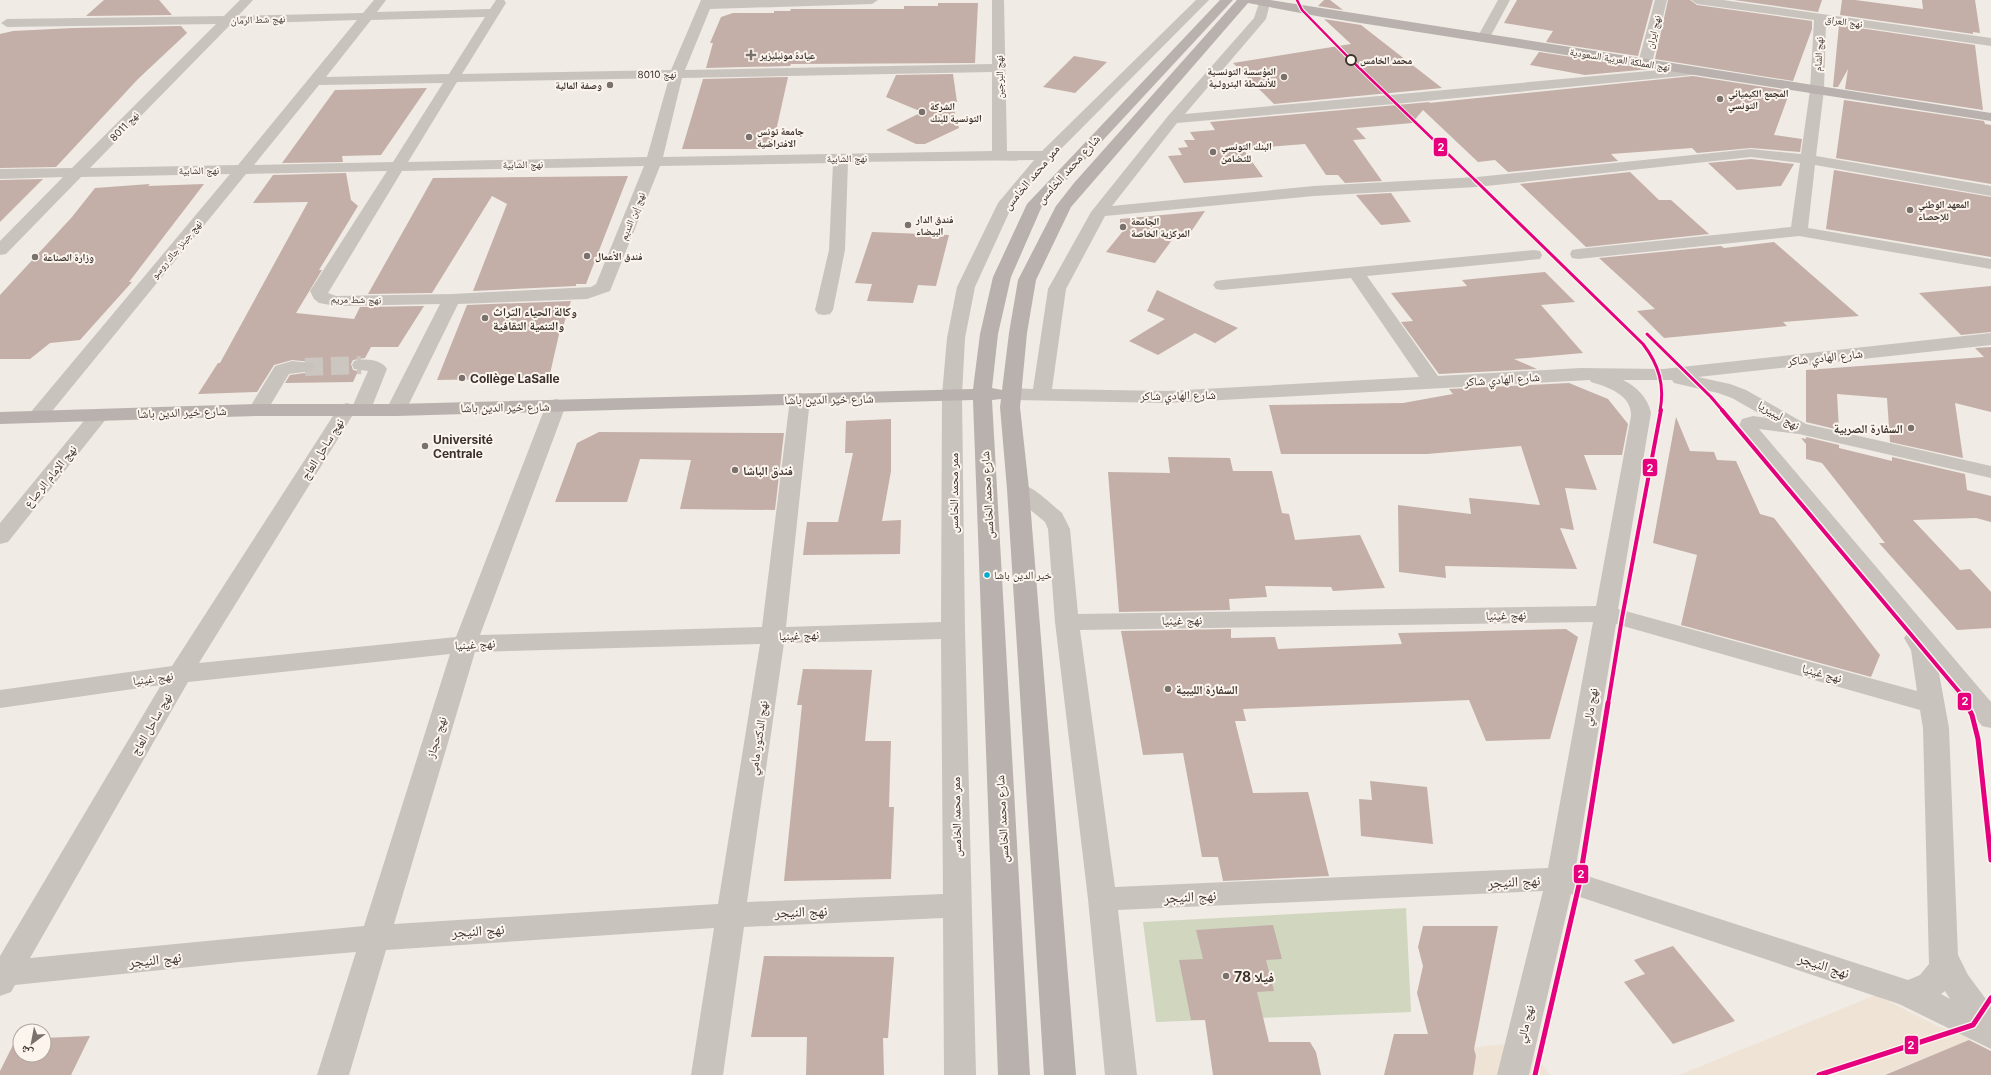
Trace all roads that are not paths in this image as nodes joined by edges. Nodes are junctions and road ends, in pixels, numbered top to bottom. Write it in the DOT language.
graph roads {
  1 [pos="247,0"];
  2 [pos="380,0"];
  3 [pos="502,0"];
  4 [pos="872,0"];
  5 [pos="998,0"];
  6 [pos="1202,0"];
  7 [pos="1504,0"];
  8 [pos="1660,0"];
  9 [pos="1696,0"];
  10 [pos="837,1"];
  11 [pos="1241,2"];
  12 [pos="706,3"];
  13 [pos="494,13"];
  14 [pos="1815,13"];
  15 [pos="367,16"];
  16 [pos="228,20"];
  17 [pos="7,23"];
  18 [pos="1483,38"];
  19 [pos="1991,42"];
  20 [pos="1645,63"];
  21 [pos="999,68"];
  22 [pos="1692,71"];
  23 [pos="677,73"];
  24 [pos="454,79"];
  25 [pos="315,81"];
  26 [pos="1817,90"];
  27 [pos="1991,117"];
  28 [pos="1173,119"];
  29 [pos="1000,155"];
  30 [pos="1046,156"];
  31 [pos="841,158"];
  32 [pos="1808,159"];
  33 [pos="654,161"];
  34 [pos="397,167"];
  35 [pos="242,169"];
  36 [pos="79,172"];
  37 [pos="0,174"];
  38 [pos="1991,191"];
  39 [pos="1099,212"];
  40 [pos="1799,231"];
  41 [pos="0,250"];
  42 [pos="1578,254"];
  43 [pos="1534,255"];
  44 [pos="1991,264"];
  45 [pos="1356,273"];
  46 [pos="1222,285"];
  47 [pos="452,299"];
  48 [pos="824,310"];
  49 [pos="1991,339"];
  50 [pos="361,365"];
  51 [pos="305,367"];
  52 [pos="1580,374"];
  53 [pos="1662,375"];
  54 [pos="1434,383"];
  55 [pos="1011,394"];
  56 [pos="1042,394"];
  57 [pos="952,395"];
  58 [pos="982,395"];
  59 [pos="800,399"];
  60 [pos="556,405"];
  61 [pos="354,409"];
  62 [pos="258,410"];
  63 [pos="396,410"];
  64 [pos="99,415"];
  65 [pos="37,417"];
  66 [pos="0,418"];
  67 [pos="1799,428"];
  68 [pos="1991,472"];
  69 [pos="1018,489"];
  70 [pos="0,537"];
  71 [pos="1606,614"];
  72 [pos="1906,619"];
  73 [pos="1067,622"];
  74 [pos="953,630"];
  75 [pos="774,635"];
  76 [pos="465,644"];
  77 [pos="180,674"];
  78 [pos="0,699"];
  79 [pos="1933,704"];
  80 [pos="1991,719"];
  81 [pos="1560,879"];
  82 [pos="1102,899"];
  83 [pos="957,905"];
  84 [pos="732,914"];
  85 [pos="375,937"];
  86 [pos="1943,953"];
  87 [pos="2,977"];
  88 [pos="1908,993"];
  89 [pos="1991,1030"];
  90 [pos="1991,1035"];
  91 [pos="333,1075"];
  92 [pos="707,1075"];
  93 [pos="960,1075"];
  94 [pos="1014,1075"];
  95 [pos="1060,1075"];
  96 [pos="1121,1075"];
  97 [pos="1513,1075"];
  1 -- 16 [label="street, نهج 8011"];
  2 -- 15 [label="street, نهج جينز جاك روسو"];
  3 -- 13 [label="street"];
  4 -- 10 [label="street"];
  5 -- 21 [label="street, نهج البرجين"];
  6 -- 11 [label="main road, نهج المملكة العربية السعودية"];
  6 -- 30 [label="street, ممر محمد الخامس"];
  7 -- 18 [label="street"];
  8 -- 20 [label="street, نهج ايران"];
  9 -- 14 [label="street, نهج العراق"];
  10 -- 12 [label="street"];
  11 -- 18 [label="main road, نهج المملكة العربية السعودية"];
  11 -- 28 [label="street"];
  11 -- 55 [label="main road, شارع محمد الخامس"];
  11 -- 58 [label="main road, شارع محمد الخامس"];
  12 -- 23 [label="street, نهج إبن النديم"];
  13 -- 15 [label="street, نهج شط الرمان"];
  13 -- 24 [label="street, نهج شط مريم"];
  14 -- 19 [label="street, نهج العراق"];
  14 -- 26 [label="street, نهج الشام"];
  15 -- 16 [label="street, نهج شط الرمان"];
  15 -- 25 [label="street, نهج جينز جاك روسو"];
  16 -- 17 [label="street, نهج شط الرمان"];
  16 -- 36 [label="street, نهج 8011"];
  18 -- 20 [label="main road, نهج المملكة العربية السعودية"];
  20 -- 22 [label="main road, نهج المملكة العربية السعودية"];
  21 -- 23 [label="street, نهج 8010"];
  21 -- 29 [label="street, نهج البرجين"];
  22 -- 26 [label="main road, نهج المملكة العربية السعودية"];
  22 -- 28 [label="street"];
  23 -- 24 [label="street, نهج 8010"];
  23 -- 33 [label="street, نهج إبن النديم"];
  24 -- 25 [label="street, نهج 8010"];
  24 -- 34 [label="street, نهج شط مريم"];
  25 -- 35 [label="street, نهج جينز جاك روسو"];
  26 -- 27 [label="main road, نهج المملكة العربية السعودية"];
  26 -- 32 [label="street, نهج الشام"];
  28 -- 39 [label="street"];
  29 -- 30 [label="street, نهج الشابية"];
  29 -- 31 [label="street, نهج الشابية"];
  30 -- 57 [label="street, ممر محمد الخامس"];
  31 -- 33 [label="street, نهج الشابية"];
  31 -- 48 [label="street"];
  32 -- 38 [label="street"];
  32 -- 39 [label="street"];
  32 -- 40 [label="street, نهج الشام"];
  33 -- 34 [label="street, نهج الشابية"];
  33 -- 47 [label="street, نهج إبن النديم"];
  34 -- 35 [label="street, نهج الشابية"];
  34 -- 47 [label="street, نهج شط مريم"];
  35 -- 36 [label="street, نهج الشابية"];
  35 -- 65 [label="street, نهج جينز جاك روسو"];
  36 -- 37 [label="street, نهج الشابية"];
  36 -- 41 [label="street, نهج 8011"];
  39 -- 56 [label="street"];
  40 -- 42 [label="street"];
  40 -- 44 [label="street"];
  43 -- 45 [label="street"];
  45 -- 46 [label="street"];
  45 -- 54 [label="street"];
  47 -- 63 [label="street"];
  49 -- 53 [label="street, شارع الهادي شاكر"];
  50 -- 61 [label="street, نهج ساحل العاج"];
  51 -- 62 [label="street"];
  52 -- 53 [label="street, شارع الهادي شاكر"];
  52 -- 54 [label="street, شارع الهادي شاكر"];
  52 -- 71 [label="street, نهج مالي"];
  53 -- 67 [label="street, نهج ليبيريا"];
  54 -- 56 [label="street, شارع الهادي شاكر"];
  55 -- 56 [label="street, شارع الهادي شاكر"];
  55 -- 58 [label="main road, شارع خير الدين باشا"];
  55 -- 69 [label="main road, شارع محمد الخامس"];
  57 -- 58 [label="main road, شارع خير الدين باشا"];
  57 -- 59 [label="main road, شارع خير الدين باشا"];
  57 -- 74 [label="street, ممر محمد الخامس"];
  58 -- 94 [label="main road, شارع محمد الخامس"];
  59 -- 60 [label="main road, شارع خير الدين باشا"];
  59 -- 75 [label="street, نهج الدكتور مامي"];
  60 -- 63 [label="main road, شارع خير الدين باشا"];
  60 -- 76 [label="street, نهج حجاز"];
  61 -- 62 [label="main road, شارع خير الدين باشا"];
  61 -- 63 [label="main road, شارع خير الدين باشا"];
  61 -- 77 [label="street, نهج ساحل العاج"];
  62 -- 64 [label="main road, شارع خير الدين باشا"];
  64 -- 65 [label="main road, شارع خير الدين باشا"];
  64 -- 70 [label="street, نهج الإمام الرصاع"];
  65 -- 66 [label="main road, شارع خير الدين باشا"];
  67 -- 68 [label="street, نهج ليبيريا"];
  67 -- 72 [label="street"];
  69 -- 73 [label="street"];
  69 -- 95 [label="main road, شارع محمد الخامس"];
  71 -- 73 [label="street, نهج غينيا"];
  71 -- 79 [label="street, نهج غينيا"];
  71 -- 81 [label="street, نهج مالي"];
  72 -- 79 [label="street"];
  72 -- 80 [label="street"];
  73 -- 82 [label="street"];
  74 -- 75 [label="street, نهج غينيا"];
  74 -- 83 [label="street, ممر محمد الخامس"];
  75 -- 76 [label="street, نهج غينيا"];
  75 -- 84 [label="street, نهج الدكتور مامي"];
  76 -- 77 [label="street, نهج غينيا"];
  76 -- 85 [label="street, نهج حجاز"];
  77 -- 78 [label="street, نهج غينيا"];
  77 -- 87 [label="street, نهج ساحل العاج"];
  79 -- 86 [label="street"];
  81 -- 82 [label="street, نهج النيجر"];
  81 -- 88 [label="street, نهج النيجر"];
  81 -- 97 [label="street, نهج مالي"];
  82 -- 96 [label="street"];
  83 -- 84 [label="street, نهج النيجر"];
  83 -- 93 [label="street, ممر محمد الخامس"];
  84 -- 85 [label="street, نهج النيجر"];
  84 -- 92 [label="street, نهج الدكتور مامي"];
  85 -- 87 [label="street, نهج النيجر"];
  85 -- 91 [label="street, نهج حجاز"];
  86 -- 88 [label="street"];
  86 -- 89 [label="street"];
  88 -- 90 [label="street, نهج النيجر"];
}
